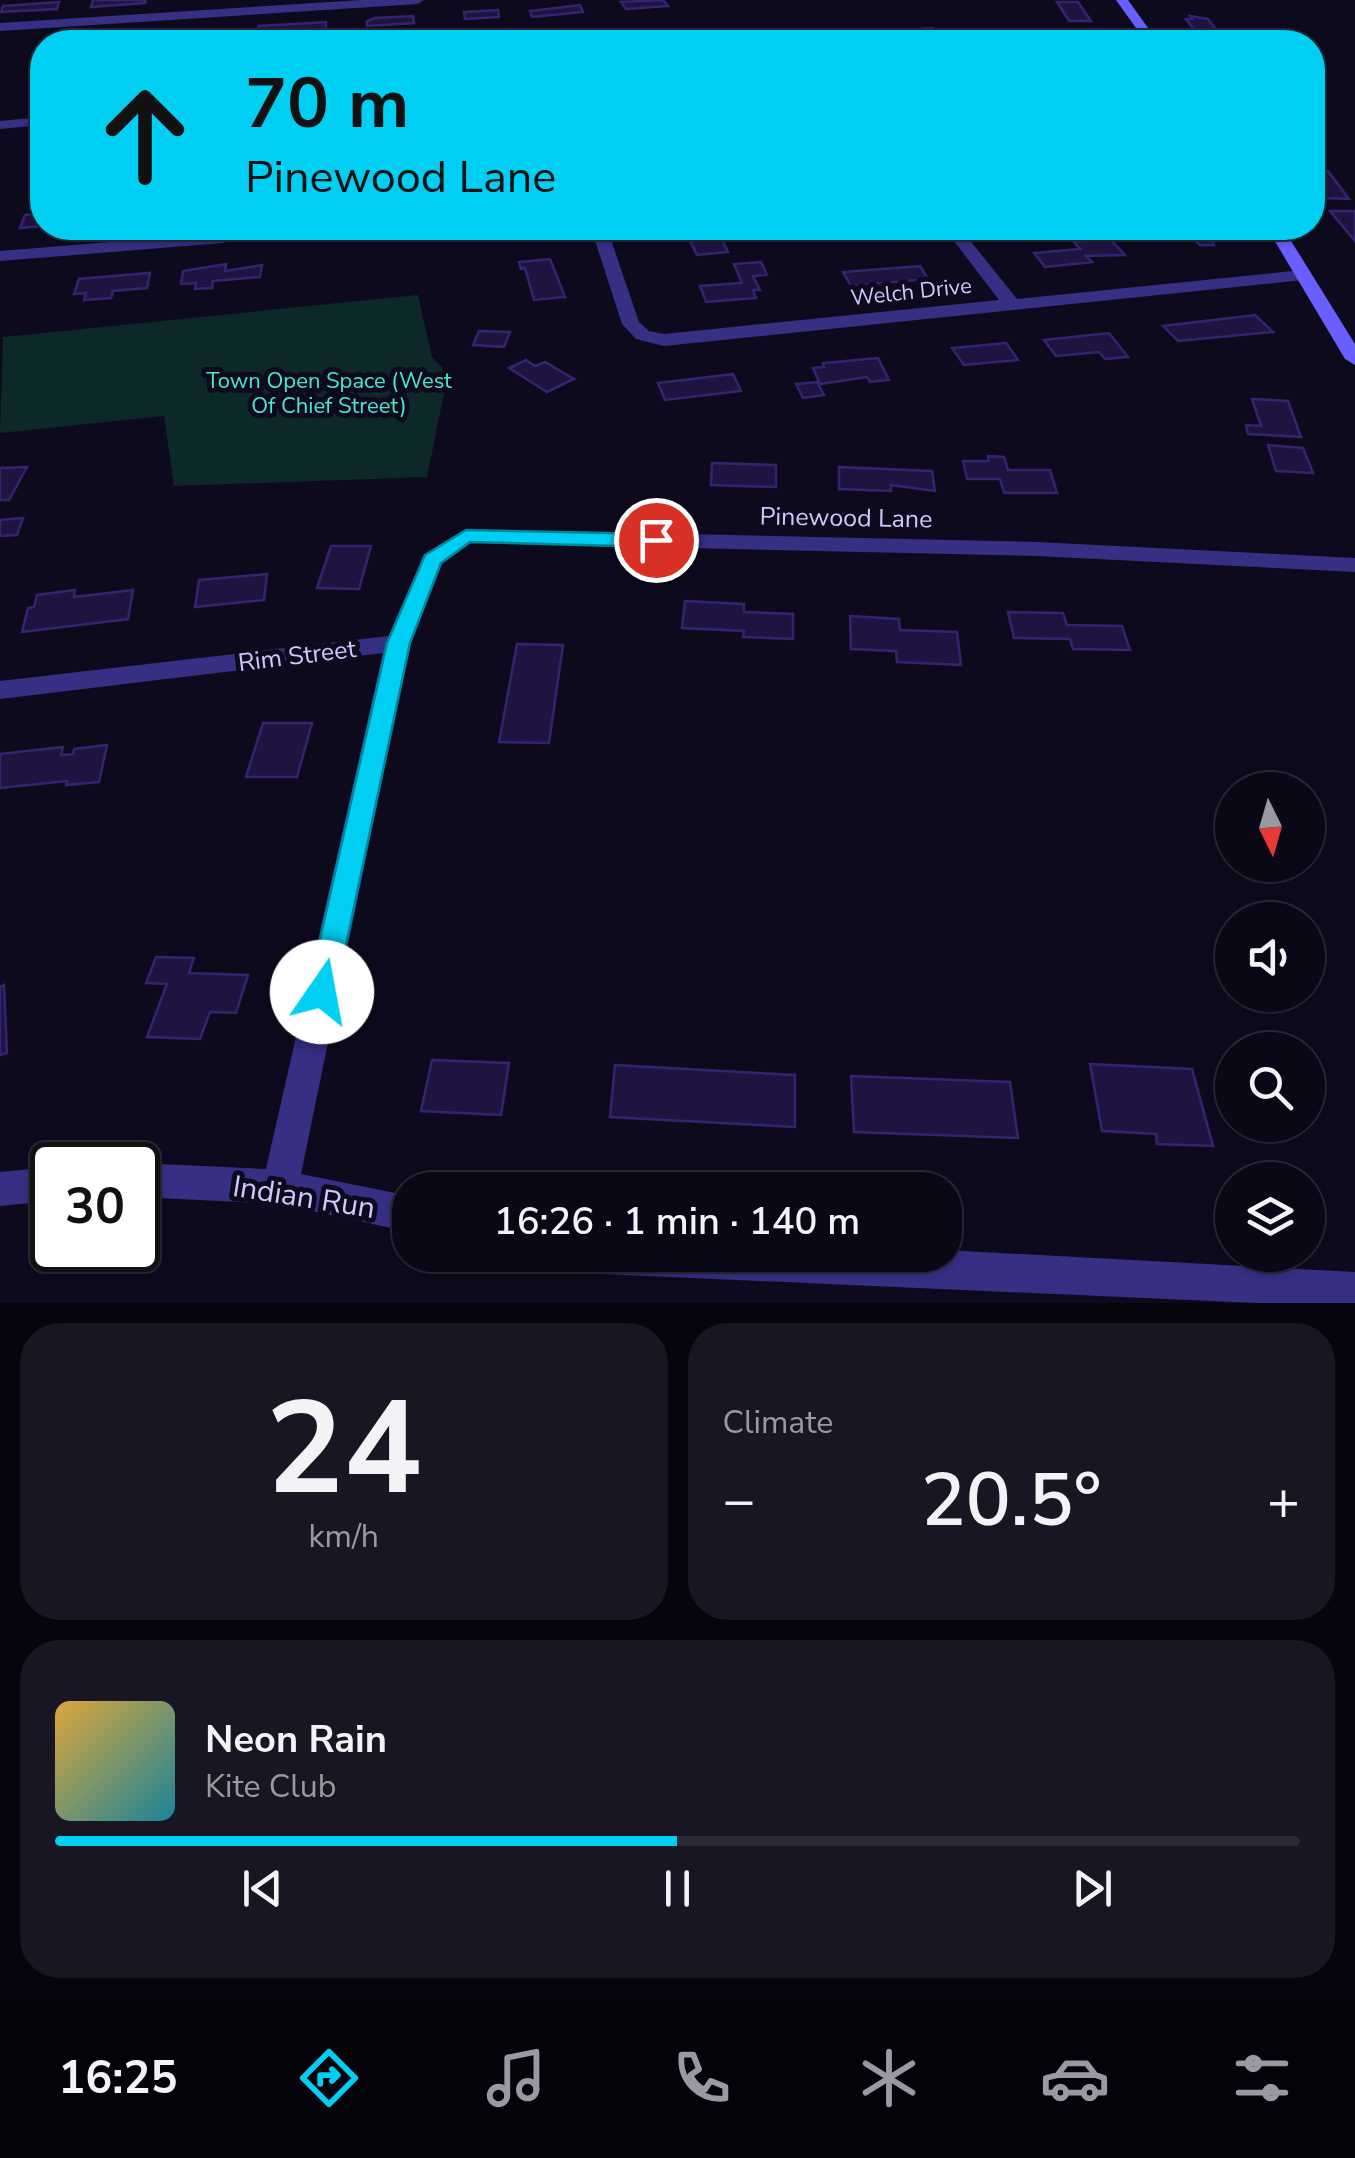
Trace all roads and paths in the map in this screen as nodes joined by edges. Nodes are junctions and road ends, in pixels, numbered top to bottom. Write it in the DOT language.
graph roads {
  1 [pos="418,0"];
  2 [pos="1122,0"];
  3 [pos="0,27"];
  4 [pos="1143,30"];
  5 [pos="30,123"];
  6 [pos="0,125"];
  7 [pos="198,240"];
  8 [pos="603,240"];
  9 [pos="961,240"];
  10 [pos="1282,240"];
  11 [pos="0,256"];
  12 [pos="1303,274"];
  13 [pos="1010,302"];
  14 [pos="1355,359"];
  15 [pos="1355,566"];
  16 [pos="398,643"];
  17 [pos="0,690"];
  18 [pos="160,1181"];
  19 [pos="30,1186"];
  20 [pos="280,1187"];
  21 [pos="0,1189"];
  22 [pos="392,1210"];
  23 [pos="962,1269"];
  24 [pos="1355,1291"];
  1 -- 3 [label="street"];
  2 -- 4 [label="main road"];
  5 -- 6 [label="street"];
  7 -- 11 [label="street"];
  8 -- 13 [label="street, Welch Drive"];
  9 -- 13 [label="street"];
  10 -- 12 [label="main road"];
  12 -- 13 [label="street, Welch Drive"];
  12 -- 14 [label="main road"];
  15 -- 16 [label="street, Pinewood Lane"];
  16 -- 17 [label="street, Rim Street"];
  16 -- 20 [label="street, Rim Street"];
  18 -- 20 [label="street, Indian Run"];
  19 -- 21 [label="street"];
  20 -- 22 [label="street, Indian Run"];
  23 -- 24 [label="street"];
}
